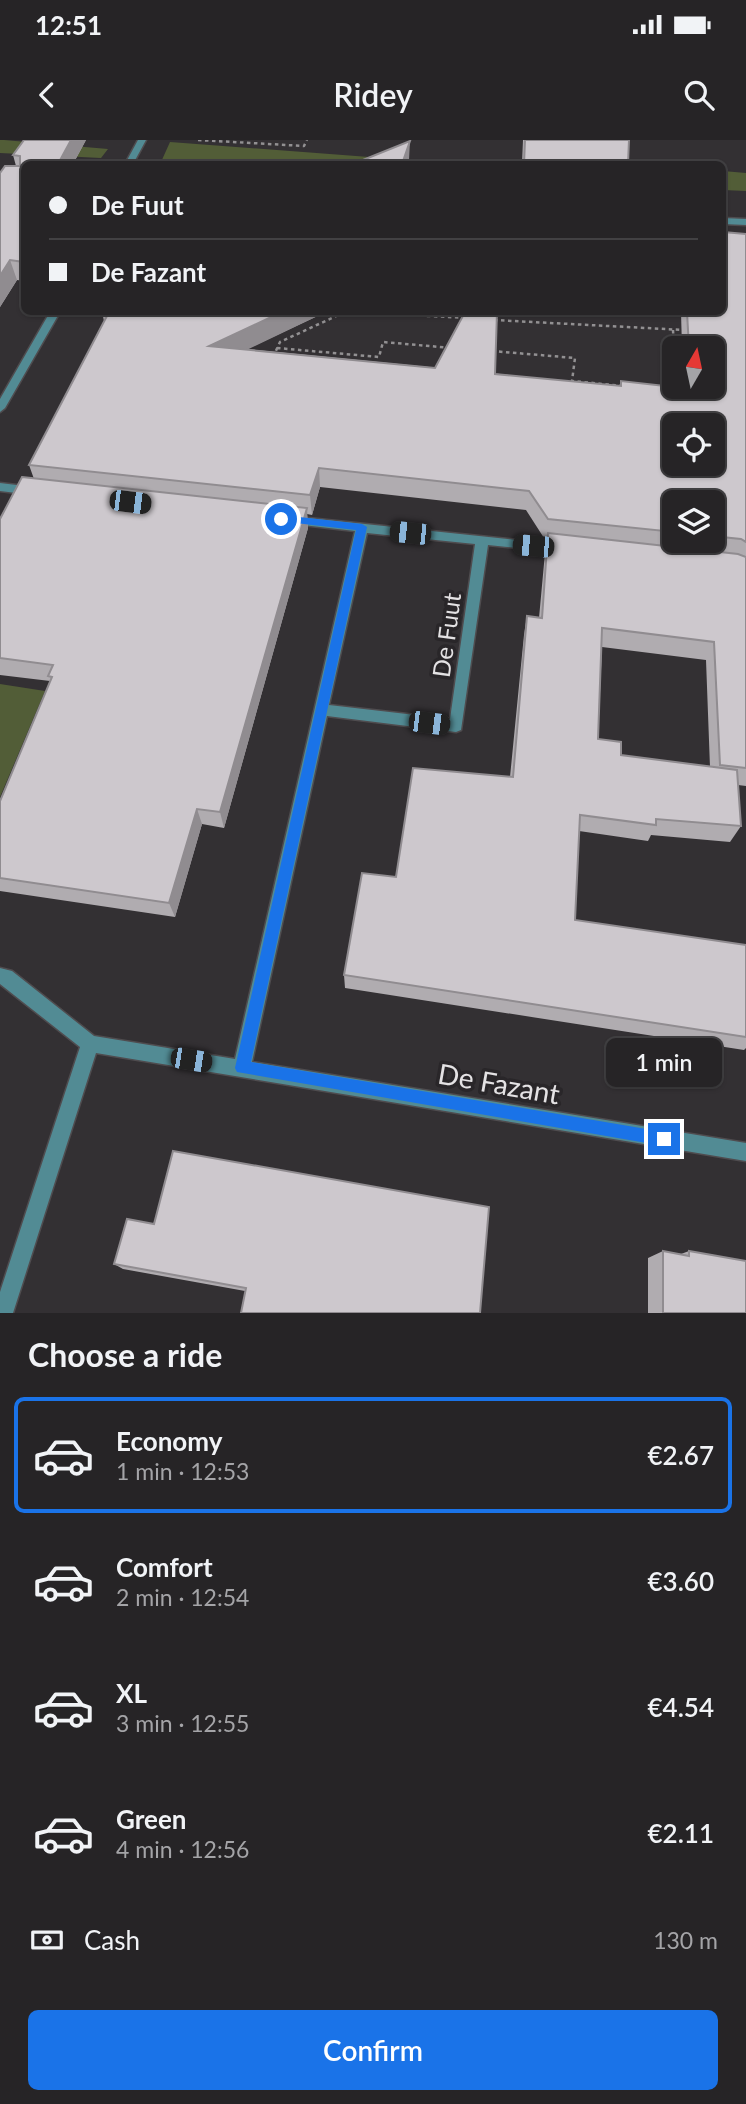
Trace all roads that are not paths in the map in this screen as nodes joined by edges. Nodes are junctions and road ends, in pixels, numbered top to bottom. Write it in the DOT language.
graph roads {
  1 [pos="142,140"];
  2 [pos="131,161"];
  3 [pos="726,221"];
  4 [pos="746,222"];
  5 [pos="53,315"];
  6 [pos="0,408"];
  7 [pos="0,486"];
  8 [pos="52,493"];
  9 [pos="281,519"];
  10 [pos="362,527"];
  11 [pos="482,541"];
  12 [pos="578,550"];
  13 [pos="322,710"];
  14 [pos="0,976"];
  15 [pos="90,1044"];
  16 [pos="242,1068"];
  17 [pos="746,1152"];
  18 [pos="3,1313"];
  1 -- 2 [label="street"];
  3 -- 4 [label="street"];
  5 -- 6 [label="street"];
  7 -- 8 [label="street"];
  9 -- 10 [label="street"];
  10 -- 11 [label="street"];
  10 -- 13 [label="street"];
  11 -- 12 [label="street"];
  11 -- 13 [label="street, De Fuut"];
  13 -- 16 [label="street"];
  14 -- 15 [label="street"];
  15 -- 16 [label="street, De Fazant"];
  15 -- 18 [label="street"];
  16 -- 17 [label="street, De Fazant"];
}
